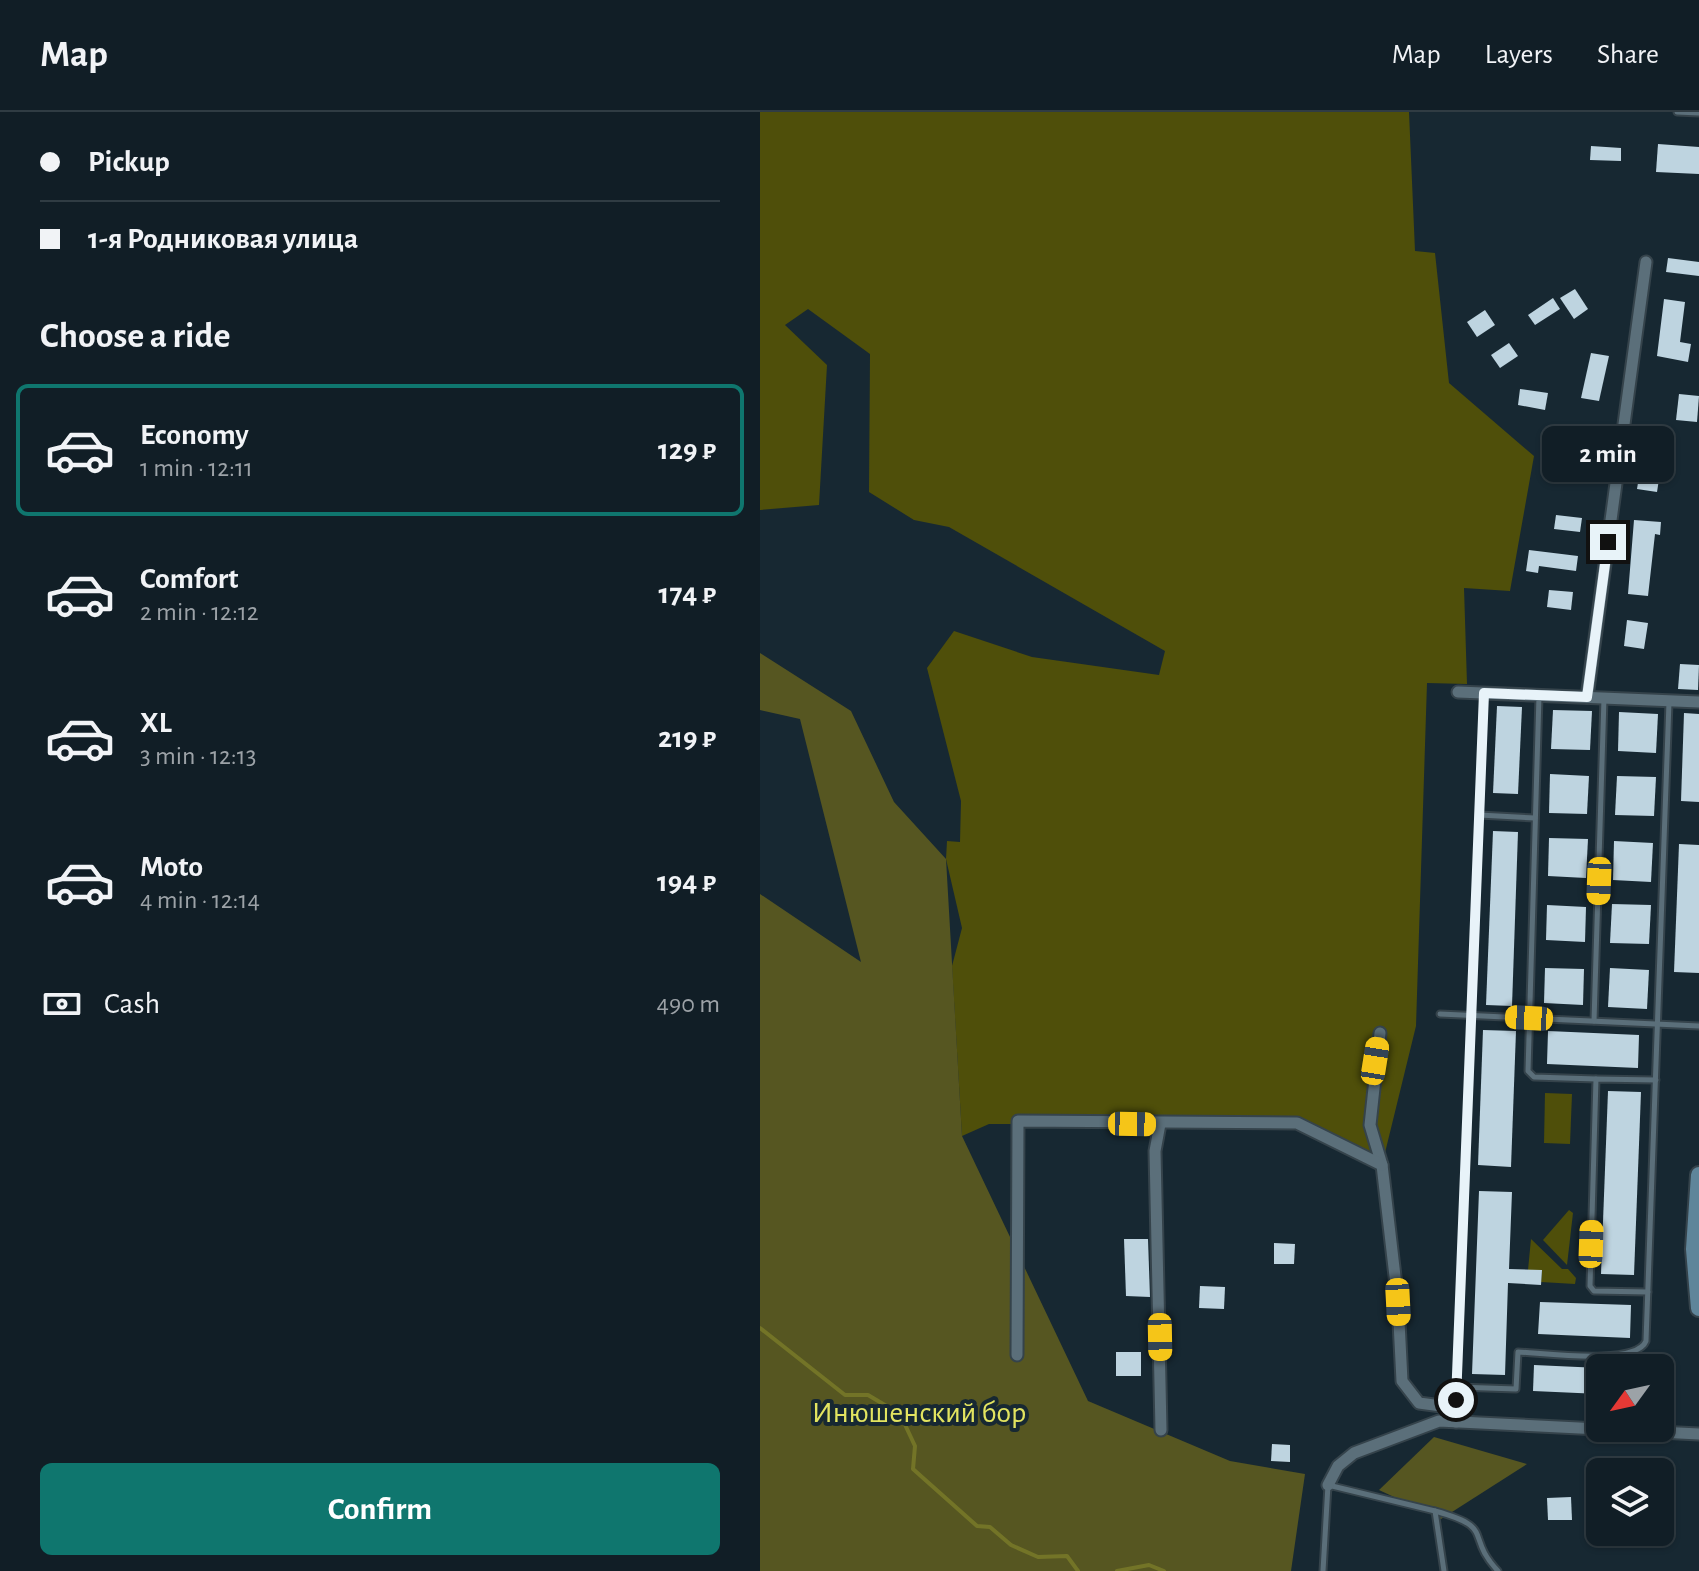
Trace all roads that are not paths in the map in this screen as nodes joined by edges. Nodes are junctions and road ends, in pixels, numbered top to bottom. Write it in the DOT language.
graph roads {
  1 [pos="1677,112"];
  2 [pos="1699,113"];
  3 [pos="1646,262"];
  4 [pos="1457,693"];
  5 [pos="1484,693"];
  6 [pos="1539,696"];
  7 [pos="1587,697"];
  8 [pos="1604,698"];
  9 [pos="1669,701"];
  10 [pos="1699,702"];
  11 [pos="1479,815"];
  12 [pos="1535,818"];
  13 [pos="1440,1014"];
  14 [pos="1471,1015"];
  15 [pos="1529,1018"];
  16 [pos="1594,1021"];
  17 [pos="1658,1024"];
  18 [pos="1699,1026"];
  19 [pos="1380,1033"];
  20 [pos="1596,1079"];
  21 [pos="1656,1080"];
  22 [pos="1160,1124"];
  23 [pos="1382,1165"];
  24 [pos="1699,1175"];
  25 [pos="1648,1292"];
  26 [pos="1699,1308"];
  27 [pos="1017,1355"];
  28 [pos="1457,1387"];
  29 [pos="1456,1408"];
  30 [pos="1456,1422"];
  31 [pos="1161,1430"];
  32 [pos="1699,1434"];
  33 [pos="1328,1485"];
  34 [pos="1435,1511"];
  35 [pos="1323,1571"];
  36 [pos="1444,1571"];
  37 [pos="1498,1571"];
  1 -- 2 [label="lane"];
  3 -- 7 [label="street"];
  4 -- 5 [label="street"];
  5 -- 6 [label="street"];
  5 -- 11 [label="lane"];
  6 -- 7 [label="street"];
  6 -- 12 [label="lane"];
  7 -- 8 [label="street"];
  8 -- 9 [label="street"];
  8 -- 16 [label="lane"];
  9 -- 10 [label="street"];
  9 -- 17 [label="lane"];
  11 -- 12 [label="lane"];
  11 -- 14 [label="lane"];
  12 -- 15 [label="lane"];
  13 -- 14 [label="lane"];
  14 -- 15 [label="lane"];
  14 -- 28 [label="lane"];
  15 -- 16 [label="lane"];
  15 -- 20 [label="lane"];
  16 -- 17 [label="lane"];
  17 -- 18 [label="lane"];
  17 -- 21 [label="lane"];
  19 -- 23 [label="street"];
  20 -- 21 [label="lane"];
  20 -- 25 [label="lane"];
  21 -- 25 [label="lane"];
  22 -- 23 [label="street"];
  22 -- 27 [label="street"];
  22 -- 31 [label="street"];
  23 -- 29 [label="street"];
  24 -- 26 [label="street"];
  25 -- 28 [label="lane"];
  28 -- 29 [label="lane"];
  29 -- 30 [label="street"];
  30 -- 32 [label="street"];
  30 -- 33 [label="street"];
  33 -- 34 [label="lane"];
  33 -- 35 [label="lane"];
  34 -- 36 [label="lane"];
  34 -- 37 [label="lane"];
}
